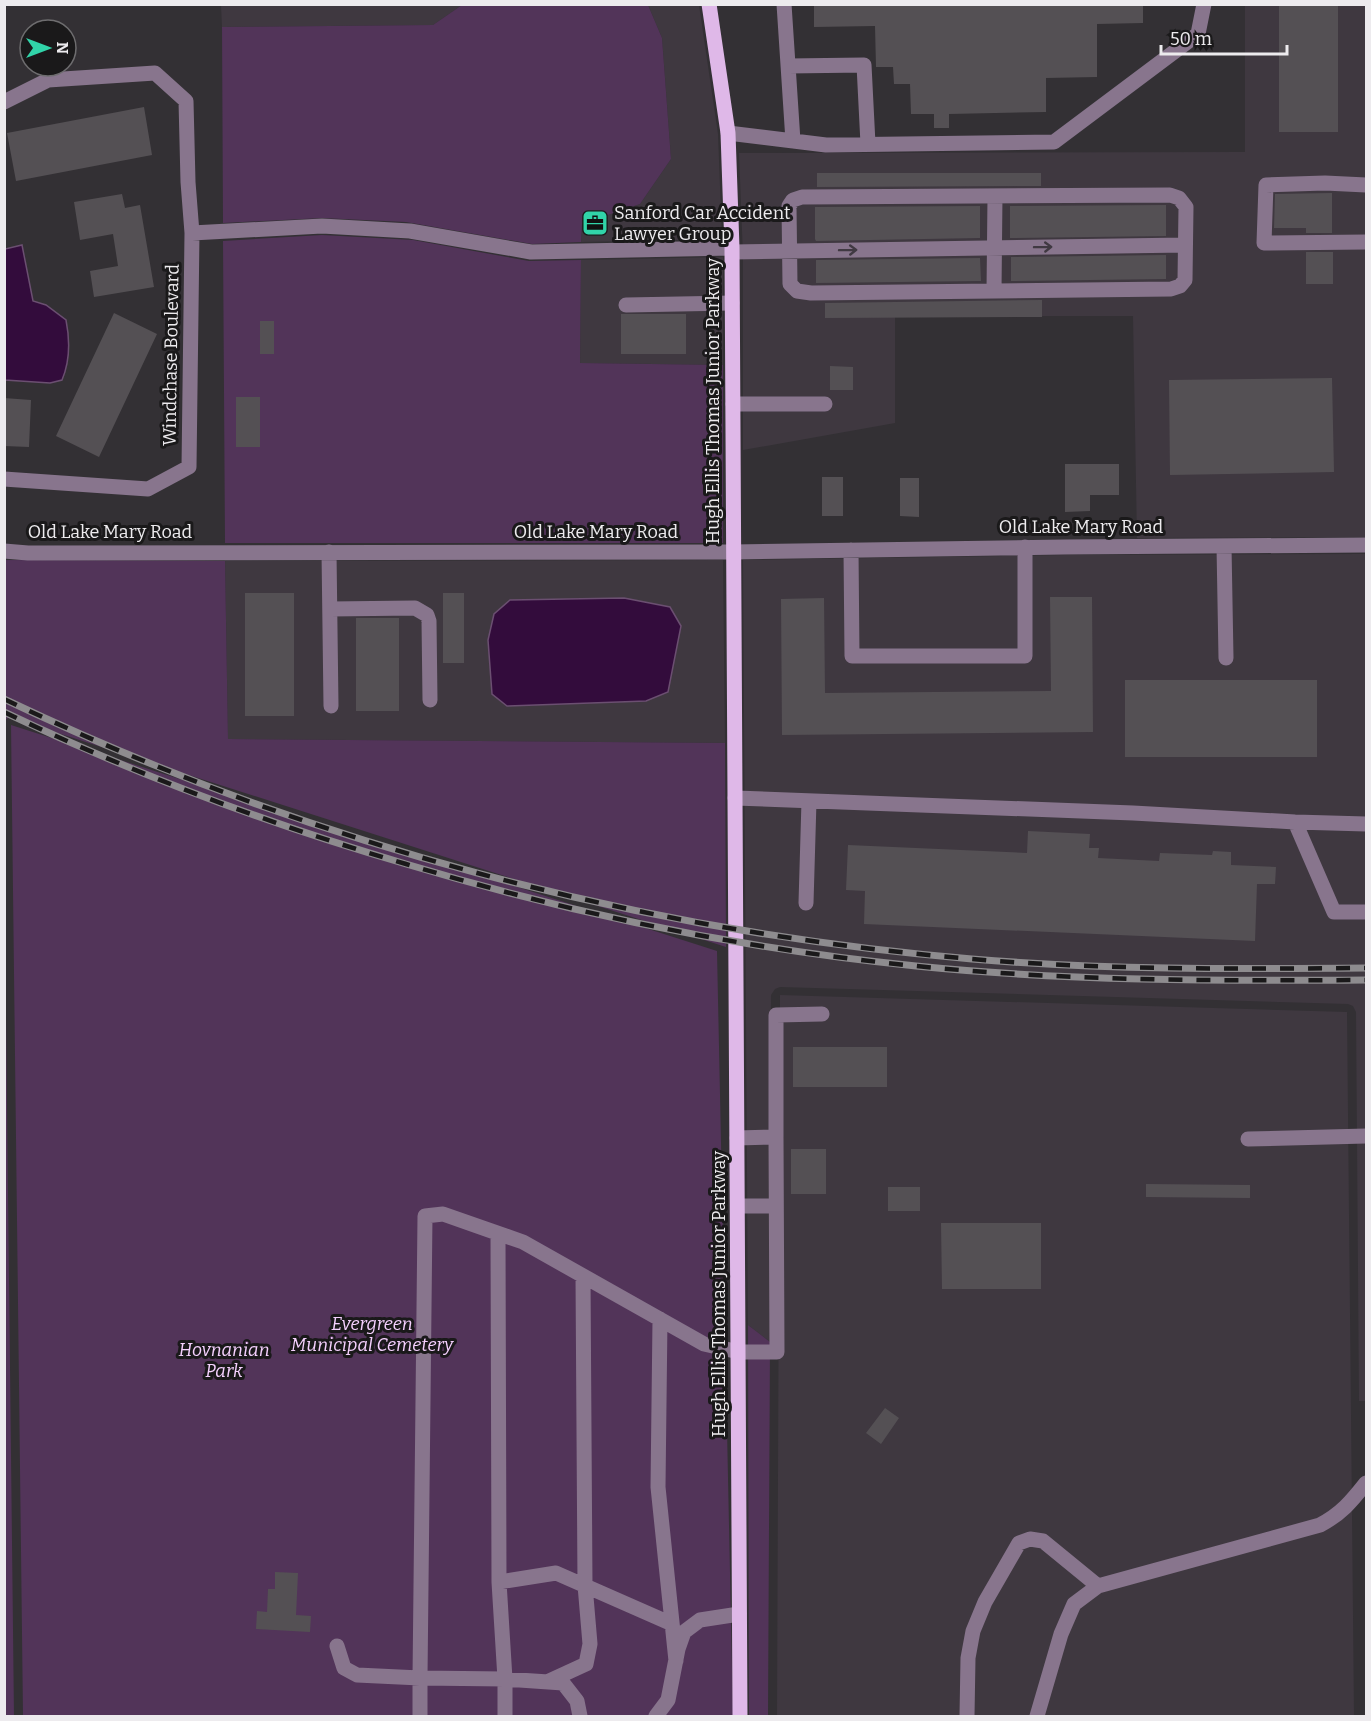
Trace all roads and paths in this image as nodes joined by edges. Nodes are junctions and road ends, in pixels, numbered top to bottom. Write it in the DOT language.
graph roads {
  1 [pos="709,4"];
  2 [pos="784,4"];
  3 [pos="1204,4"];
  4 [pos="788,66"];
  5 [pos="4,102"];
  6 [pos="728,133"];
  7 [pos="793,141"];
  8 [pos="868,144"];
  9 [pos="1366,184"];
  10 [pos="995,196"];
  11 [pos="192,233"];
  12 [pos="1366,242"];
  13 [pos="1185,246"];
  14 [pos="994,248"];
  15 [pos="732,250"];
  16 [pos="790,250"];
  17 [pos="994,291"];
  18 [pos="732,303"];
  19 [pos="626,305"];
  20 [pos="733,404"];
  21 [pos="825,404"];
  22 [pos="4,479"];
  23 [pos="1366,545"];
  24 [pos="1224,546"];
  25 [pos="1025,547"];
  26 [pos="851,550"];
  27 [pos="4,551"];
  28 [pos="329,552"];
  29 [pos="733,552"];
  30 [pos="330,609"];
  31 [pos="1226,658"];
  32 [pos="430,700"];
  33 [pos="331,706"];
  34 [pos="735,798"];
  35 [pos="809,801"];
  36 [pos="1295,822"];
  37 [pos="1366,824"];
  38 [pos="806,903"];
  39 [pos="1366,912"];
  40 [pos="822,1014"];
  41 [pos="1366,1136"];
  42 [pos="776,1137"];
  43 [pos="737,1138"];
  44 [pos="1248,1139"];
  45 [pos="738,1206"];
  46 [pos="776,1206"];
  47 [pos="498,1234"];
  48 [pos="583,1276"];
  49 [pos="660,1319"];
  50 [pos="739,1352"];
  51 [pos="1366,1484"];
  52 [pos="499,1582"];
  53 [pos="585,1585"];
  54 [pos="1098,1586"];
  55 [pos="739,1614"];
  56 [pos="672,1624"];
  57 [pos="337,1646"];
  58 [pos="676,1661"];
  59 [pos="420,1678"];
  60 [pos="505,1679"];
  61 [pos="547,1682"];
  62 [pos="420,1716"];
  63 [pos="505,1716"];
  64 [pos="580,1716"];
  65 [pos="656,1716"];
  66 [pos="740,1716"];
  67 [pos="967,1716"];
  68 [pos="1037,1716"];
  1 -- 6 [label="main road, Hugh Ellis Thomas Junior Parkway"];
  2 -- 4 [label="street"];
  3 -- 8 [label="street"];
  4 -- 7 [label="street"];
  4 -- 8 [label="street"];
  5 -- 11 [label="street, Windchase Boulevard"];
  6 -- 7 [label="street"];
  6 -- 15 [label="main road, Hugh Ellis Thomas Junior Parkway"];
  7 -- 8 [label="street"];
  9 -- 12 [label="street"];
  10 -- 13 [label="street"];
  10 -- 14 [label="street"];
  10 -- 16 [label="street"];
  11 -- 15 [label="street"];
  11 -- 22 [label="street, Windchase Boulevard"];
  14 -- 13 [label="street, one-way"];
  13 -- 17 [label="street"];
  16 -- 14 [label="street, one-way"];
  14 -- 17 [label="street"];
  15 -- 16 [label="street"];
  15 -- 18 [label="main road, Hugh Ellis Thomas Junior Parkway"];
  16 -- 17 [label="street"];
  18 -- 19 [label="street"];
  18 -- 20 [label="main road, Hugh Ellis Thomas Junior Parkway"];
  20 -- 21 [label="street"];
  20 -- 29 [label="main road, Hugh Ellis Thomas Junior Parkway"];
  23 -- 24 [label="street, Old Lake Mary Road"];
  24 -- 25 [label="street, Old Lake Mary Road"];
  24 -- 31 [label="street"];
  25 -- 26 [label="street, Old Lake Mary Road"];
  25 -- 26 [label="street"];
  26 -- 29 [label="street, Old Lake Mary Road"];
  27 -- 28 [label="street, Old Lake Mary Road"];
  28 -- 29 [label="street, Old Lake Mary Road"];
  28 -- 30 [label="street"];
  29 -- 34 [label="main road, Hugh Ellis Thomas Junior Parkway"];
  30 -- 32 [label="street"];
  30 -- 33 [label="street"];
  34 -- 35 [label="street"];
  34 -- 43 [label="main road, Hugh Ellis Thomas Junior Parkway"];
  35 -- 36 [label="street"];
  35 -- 38 [label="street"];
  36 -- 37 [label="street"];
  36 -- 39 [label="street"];
  40 -- 42 [label="street"];
  41 -- 44 [label="street"];
  42 -- 43 [label="street"];
  42 -- 46 [label="street"];
  43 -- 45 [label="main road, Hugh Ellis Thomas Junior Parkway"];
  45 -- 46 [label="street"];
  45 -- 50 [label="main road, Hugh Ellis Thomas Junior Parkway"];
  46 -- 50 [label="street"];
  47 -- 48 [label="street"];
  47 -- 52 [label="street"];
  47 -- 59 [label="street"];
  48 -- 49 [label="street"];
  48 -- 53 [label="street"];
  49 -- 50 [label="street"];
  49 -- 56 [label="street"];
  50 -- 55 [label="main road, Hugh Ellis Thomas Junior Parkway"];
  51 -- 54 [label="street"];
  52 -- 53 [label="street"];
  52 -- 60 [label="street"];
  53 -- 56 [label="street"];
  53 -- 61 [label="street"];
  54 -- 67 [label="street"];
  54 -- 68 [label="street"];
  55 -- 58 [label="street"];
  55 -- 66 [label="main road, Hugh Ellis Thomas Junior Parkway"];
  56 -- 58 [label="street"];
  57 -- 59 [label="street"];
  58 -- 65 [label="street"];
  59 -- 60 [label="street"];
  59 -- 62 [label="street"];
  60 -- 61 [label="street"];
  60 -- 63 [label="street"];
  61 -- 64 [label="street"];
}
